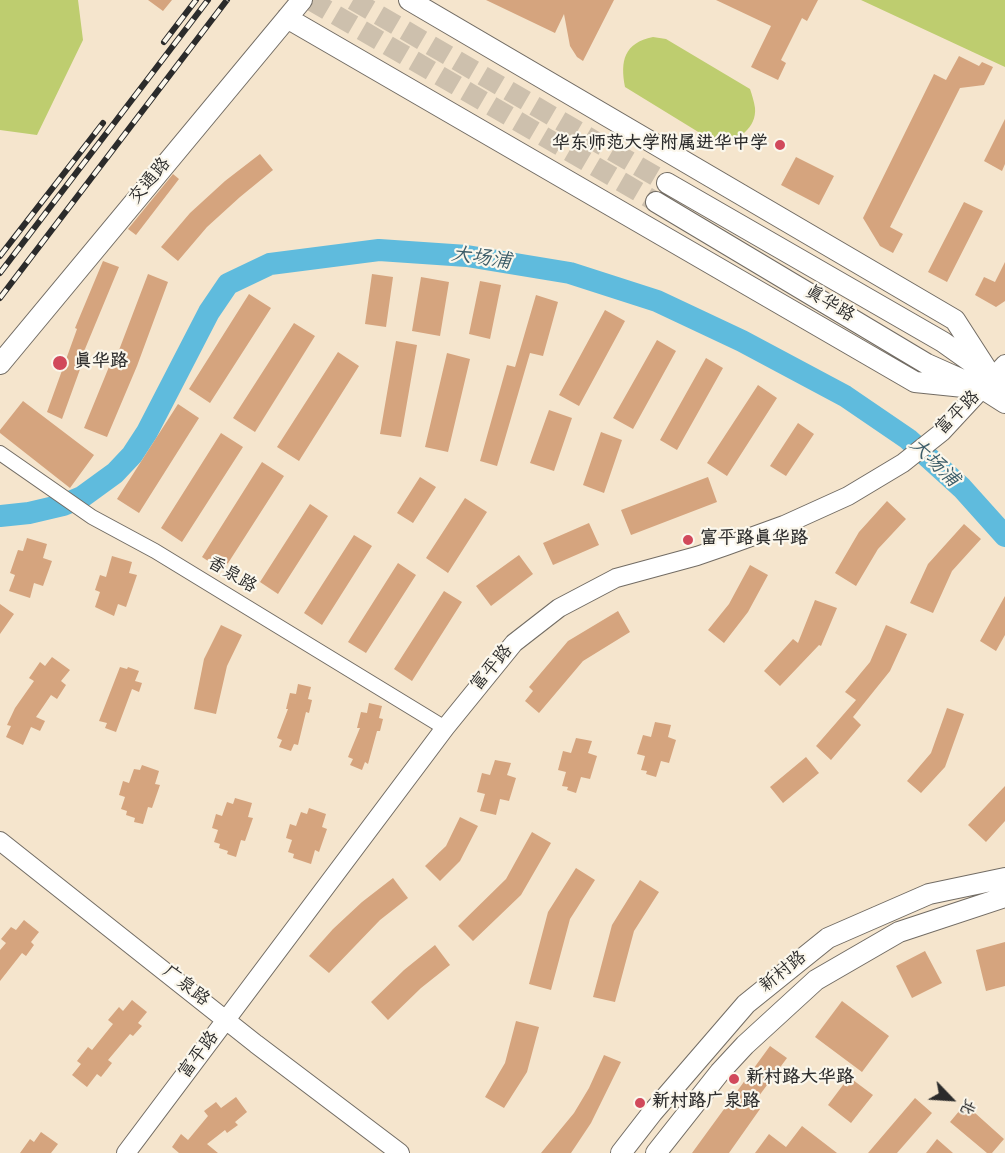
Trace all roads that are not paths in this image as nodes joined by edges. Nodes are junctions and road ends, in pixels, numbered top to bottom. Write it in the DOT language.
graph roads {
  1 [pos="302,0"];
  2 [pos="409,0"];
  3 [pos="287,18"];
  4 [pos="667,183"];
  5 [pos="656,202"];
  6 [pos="0,364"];
  7 [pos="996,380"];
  8 [pos="1005,403"];
  9 [pos="0,453"];
  10 [pos="445,728"];
  11 [pos="0,841"];
  12 [pos="1005,878"];
  13 [pos="1005,897"];
  14 [pos="226,1021"];
  15 [pos="126,1153"];
  16 [pos="400,1153"];
  17 [pos="621,1153"];
  18 [pos="656,1153"];
  1 -- 3 [label="main road, 交通路"];
  2 -- 7 [label="main road"];
  3 -- 6 [label="main road, 交通路"];
  3 -- 7 [label="main road"];
  4 -- 7 [label="main road, 真华路"];
  5 -- 7 [label="main road, 真华路"];
  7 -- 8 [label="main road, 真华路"];
  7 -- 10 [label="street, 富平路"];
  9 -- 10 [label="street, 香泉路"];
  10 -- 14 [label="street, 富平路"];
  11 -- 14 [label="street, 广泉路"];
  12 -- 17 [label="main road, 新村路"];
  13 -- 18 [label="main road, 新村路"];
  14 -- 15 [label="street, 富平路"];
  14 -- 16 [label="street, 广泉路"];
}
